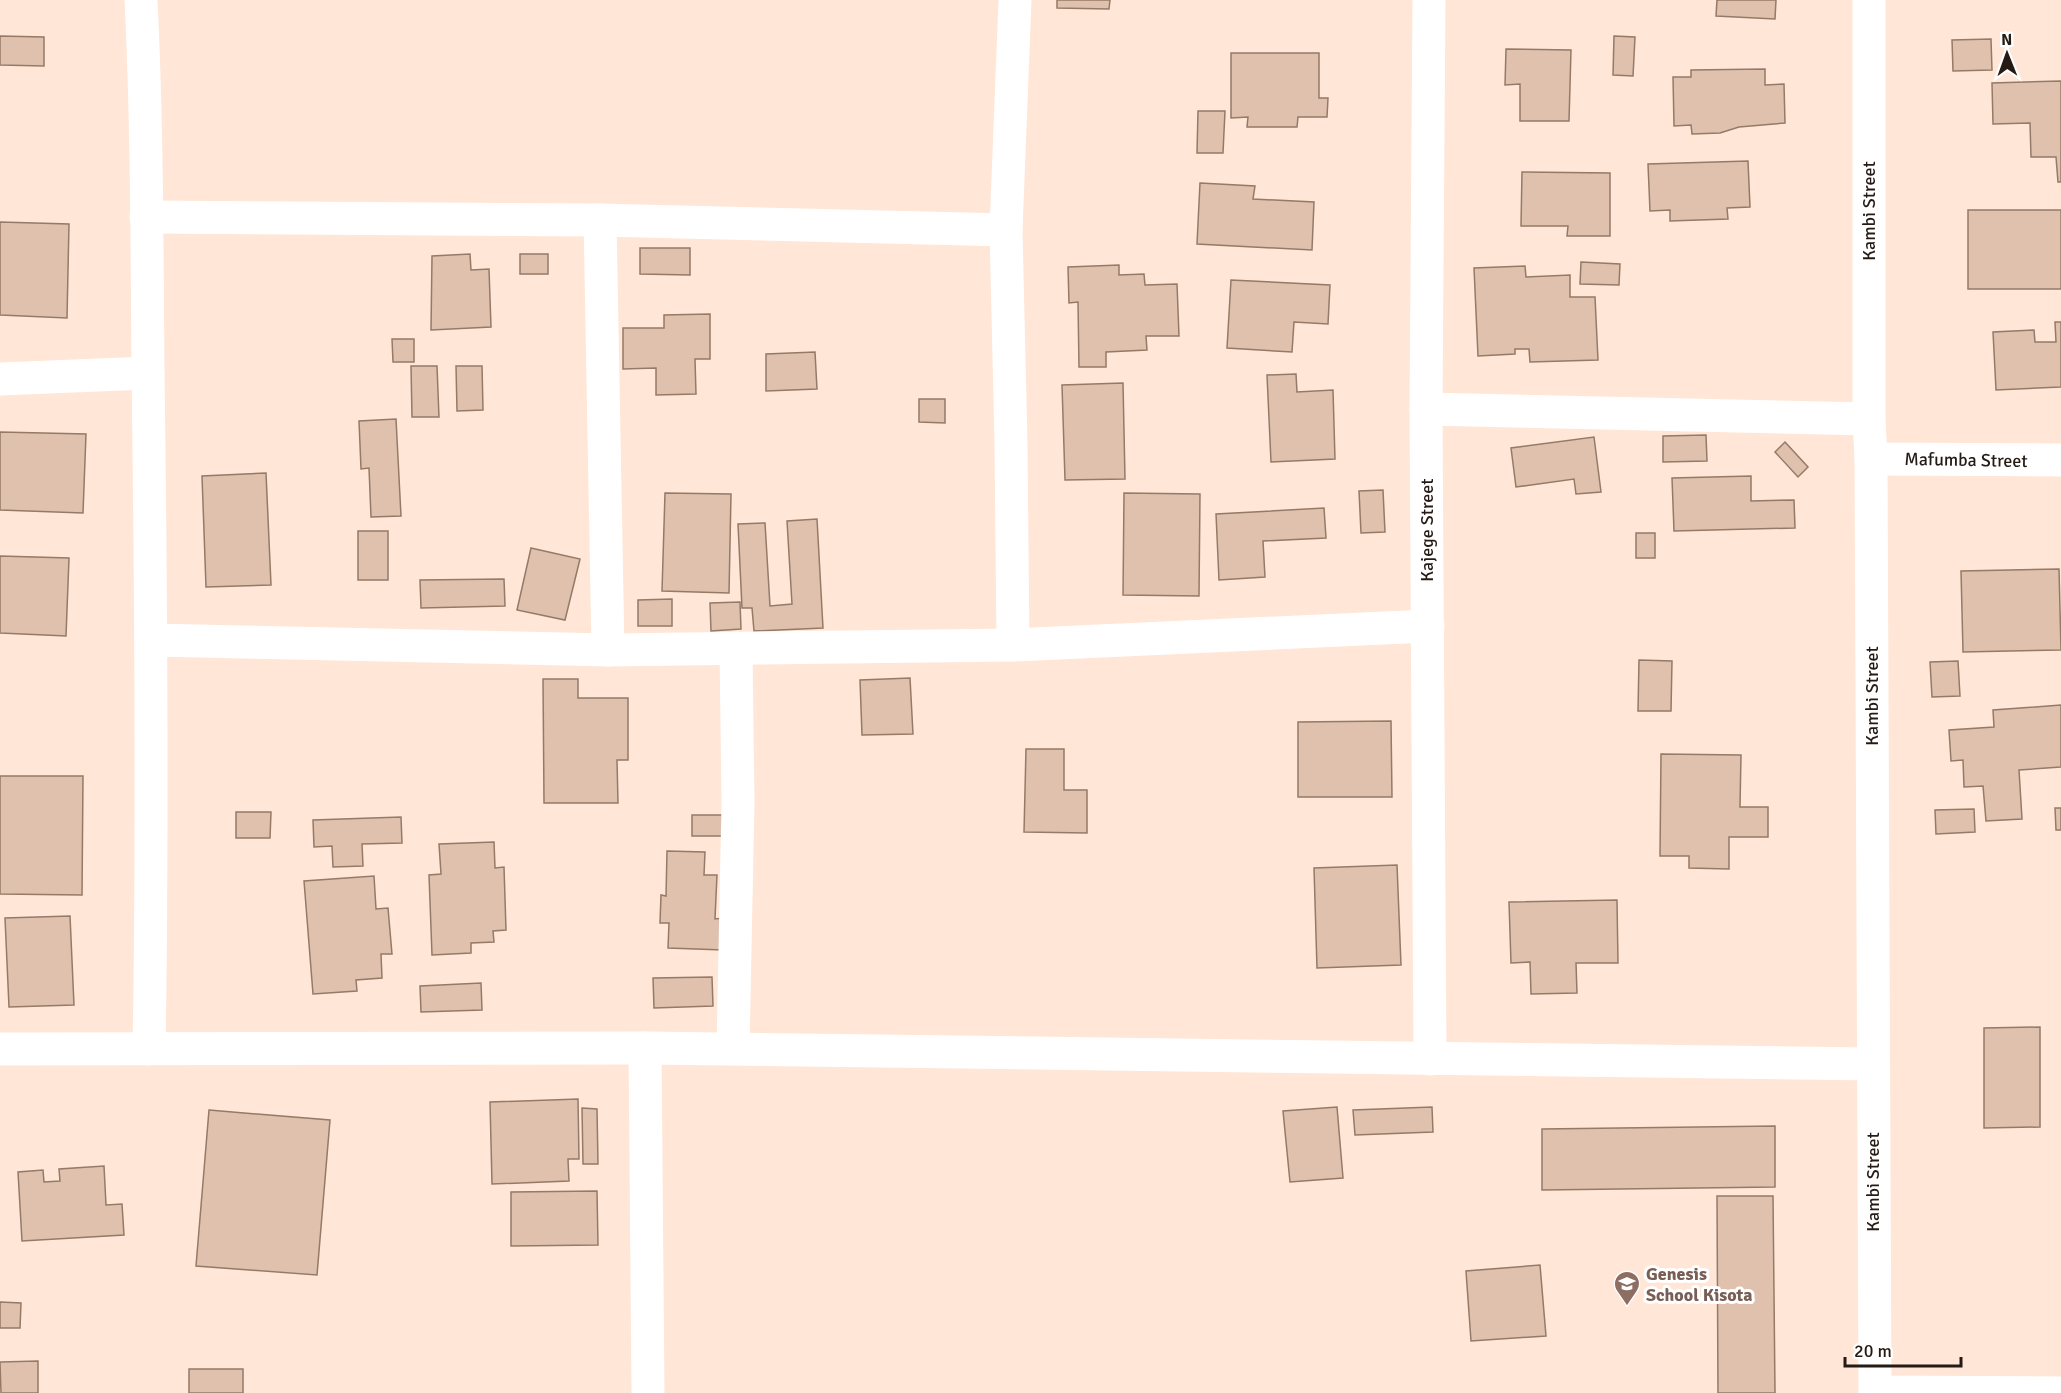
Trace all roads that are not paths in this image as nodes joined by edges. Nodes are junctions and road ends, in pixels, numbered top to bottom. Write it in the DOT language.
graph roads {
  1 [pos="141,0"];
  2 [pos="1015,0"];
  3 [pos="1429,0"];
  4 [pos="1869,0"];
  5 [pos="146,217"];
  6 [pos="600,220"];
  7 [pos="1006,230"];
  8 [pos="148,373"];
  9 [pos="0,379"];
  10 [pos="1426,409"];
  11 [pos="1869,419"];
  12 [pos="1871,459"];
  13 [pos="2061,460"];
  14 [pos="1428,626"];
  15 [pos="152,640"];
  16 [pos="1013,645"];
  17 [pos="736,648"];
  18 [pos="608,650"];
  19 [pos="645,1048"];
  20 [pos="0,1049"];
  21 [pos="149,1049"];
  22 [pos="733,1049"];
  23 [pos="1430,1059"];
  24 [pos="1872,1064"];
  25 [pos="1875,1392"];
  26 [pos="648,1393"];
  27 [pos="2061,1393"];
  1 -- 5 [label="street"];
  2 -- 7 [label="street"];
  3 -- 10 [label="street, Kajege Street"];
  4 -- 11 [label="street, Kambi Street"];
  5 -- 6 [label="street"];
  5 -- 8 [label="street"];
  6 -- 7 [label="street"];
  6 -- 18 [label="street"];
  7 -- 16 [label="street"];
  8 -- 9 [label="street"];
  8 -- 15 [label="street"];
  10 -- 11 [label="street"];
  10 -- 14 [label="street, Kajege Street"];
  11 -- 12 [label="street, Kambi Street"];
  12 -- 13 [label="street, Mafumba Street"];
  12 -- 24 [label="street, Kambi Street"];
  14 -- 16 [label="street"];
  14 -- 23 [label="street, Kajege Street"];
  15 -- 18 [label="street"];
  15 -- 21 [label="street"];
  16 -- 17 [label="street"];
  17 -- 18 [label="street"];
  17 -- 22 [label="street"];
  19 -- 21 [label="street"];
  19 -- 22 [label="street"];
  19 -- 26 [label="street"];
  20 -- 21 [label="street"];
  22 -- 23 [label="street"];
  23 -- 24 [label="street"];
  24 -- 25 [label="street, Kambi Street"];
  25 -- 27 [label="street"];
}
